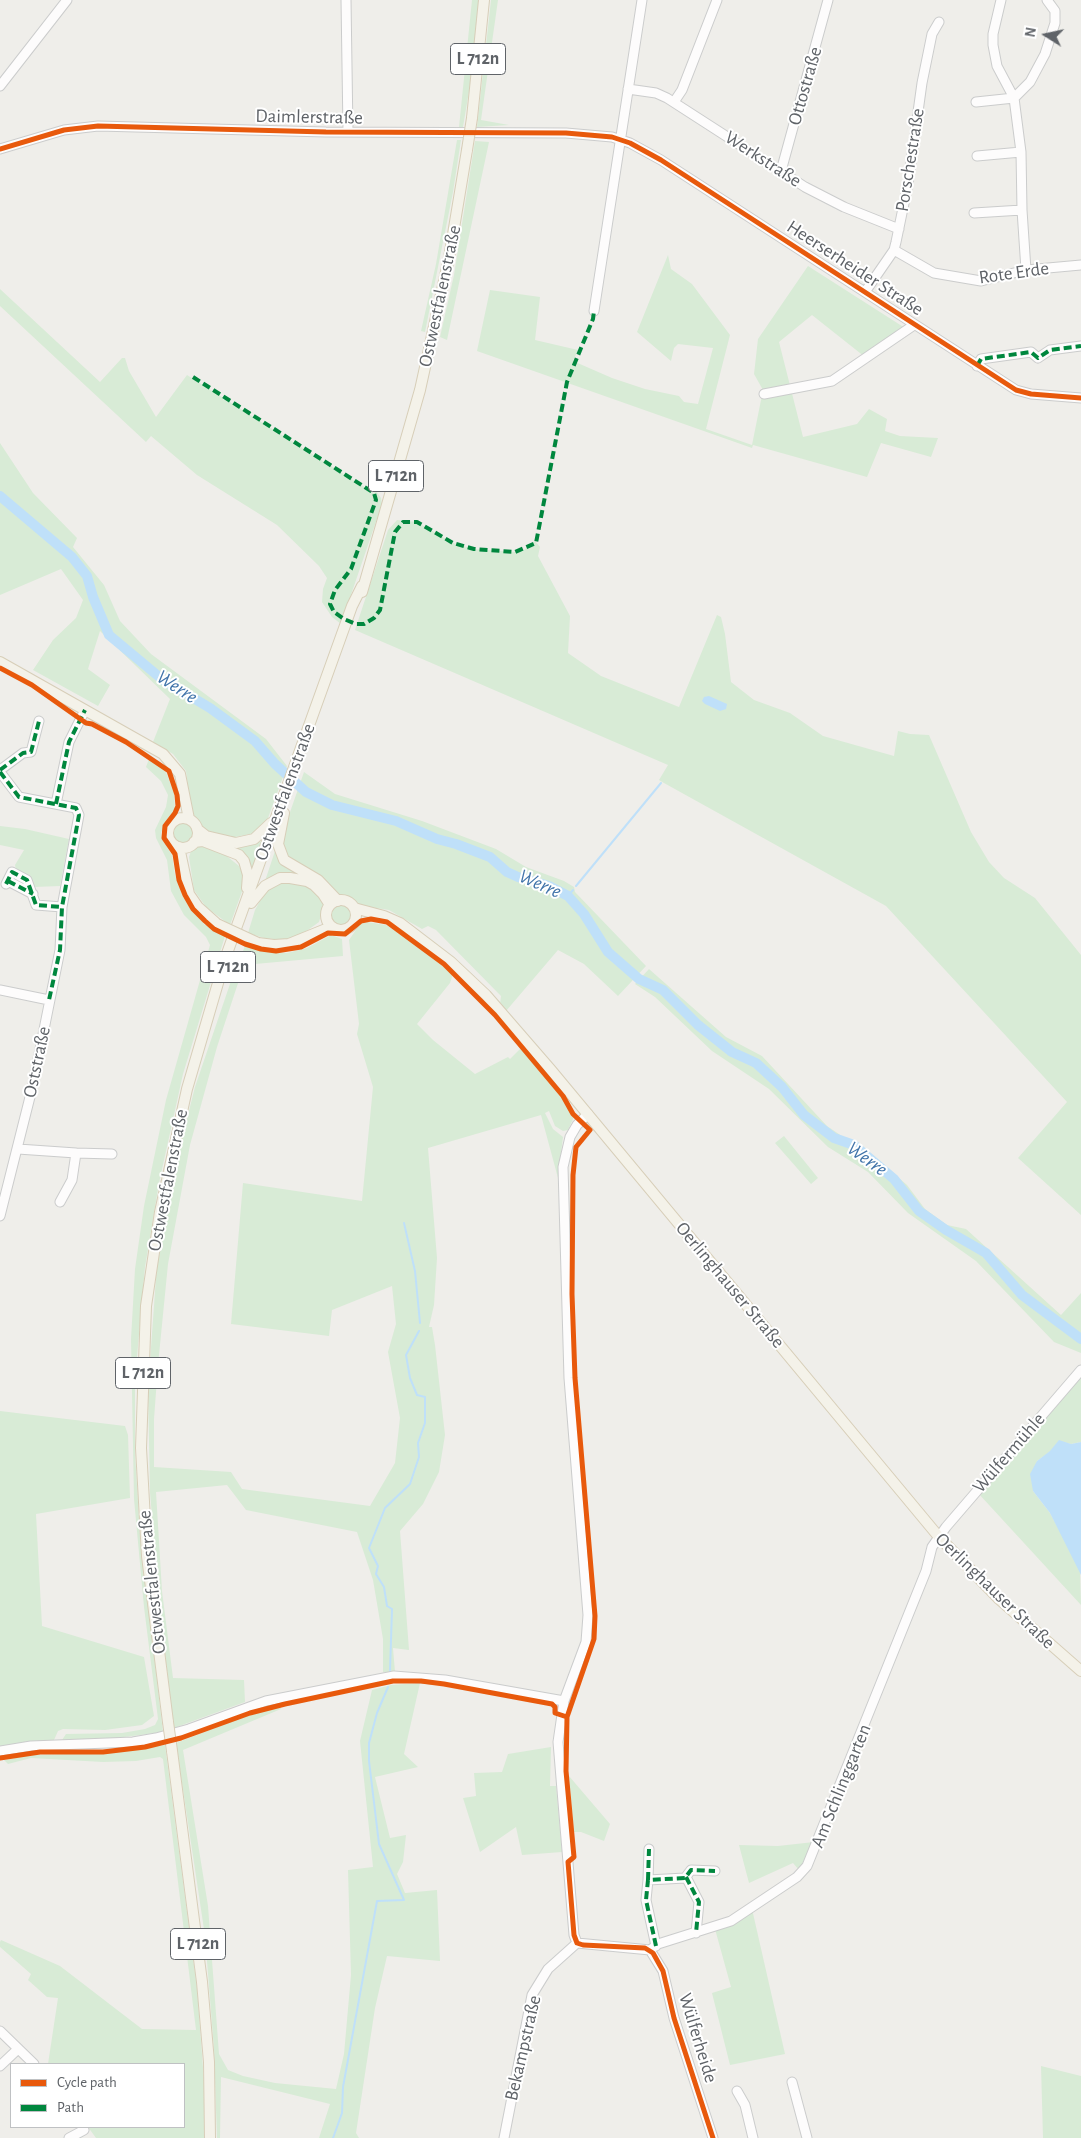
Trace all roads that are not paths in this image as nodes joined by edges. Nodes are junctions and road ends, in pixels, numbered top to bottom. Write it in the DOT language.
graph roads {
  1 [pos="66,0"];
  2 [pos="346,0"];
  3 [pos="484,0"];
  4 [pos="642,0"];
  5 [pos="716,0"];
  6 [pos="828,0"];
  7 [pos="1001,0"];
  8 [pos="1047,0"];
  9 [pos="940,22"];
  10 [pos="0,86"];
  11 [pos="628,89"];
  12 [pos="1014,98"];
  13 [pos="674,102"];
  14 [pos="976,102"];
  15 [pos="348,132"];
  16 [pos="620,139"];
  17 [pos="0,149"];
  18 [pos="1022,152"];
  19 [pos="977,156"];
  20 [pos="781,171"];
  21 [pos="1022,210"];
  22 [pos="974,213"];
  23 [pos="899,229"];
  24 [pos="894,250"];
  25 [pos="1081,265"];
  26 [pos="1026,270"];
  27 [pos="865,292"];
  28 [pos="594,311"];
  29 [pos="914,325"];
  30 [pos="1081,346"];
  31 [pos="977,366"];
  32 [pos="764,394"];
  33 [pos="1081,398"];
  34 [pos="0,662"];
  35 [pos="85,710"];
  36 [pos="39,721"];
  37 [pos="0,771"];
  38 [pos="56,804"];
  39 [pos="281,812"];
  40 [pos="184,819"];
  41 [pos="197,829"];
  42 [pos="187,845"];
  43 [pos="7,882"];
  44 [pos="248,902"];
  45 [pos="334,903"];
  46 [pos="62,907"];
  47 [pos="354,908"];
  48 [pos="370,913"];
  49 [pos="354,920"];
  50 [pos="329,923"];
  51 [pos="0,990"];
  52 [pos="49,1000"];
  53 [pos="588,1114"];
  54 [pos="18,1149"];
  55 [pos="76,1153"];
  56 [pos="112,1154"];
  57 [pos="60,1202"];
  58 [pos="0,1216"];
  59 [pos="1081,1370"];
  60 [pos="939,1537"];
  61 [pos="1081,1671"];
  62 [pos="564,1701"];
  63 [pos="0,1751"];
  64 [pos="649,1849"];
  65 [pos="715,1871"];
  66 [pos="687,1874"];
  67 [pos="648,1880"];
  68 [pos="696,1932"];
  69 [pos="576,1943"];
  70 [pos="653,1948"];
  71 [pos="0,2031"];
  72 [pos="18,2049"];
  73 [pos="33,2063"];
  74 [pos="0,2066"];
  75 [pos="792,2082"];
  76 [pos="738,2091"];
  77 [pos="85,2132"];
  78 [pos="69,2138"];
  79 [pos="210,2138"];
  80 [pos="504,2138"];
  81 [pos="713,2138"];
  82 [pos="752,2138"];
  83 [pos="807,2138"];
  1 -- 10 [label="street"];
  2 -- 15 [label="street"];
  3 -- 39 [label="main road, Ostwestfalenstraße / L 712n, bridge"];
  4 -- 11 [label="street"];
  5 -- 13 [label="street"];
  6 -- 20 [label="street, Ottostraße"];
  7 -- 12 [label="street"];
  8 -- 12 [label="street"];
  9 -- 23 [label="street, Porschestraße"];
  11 -- 13 [label="street, Werkstraße"];
  11 -- 16 [label="street"];
  12 -- 14 [label="street"];
  12 -- 18 [label="street"];
  13 -- 20 [label="street, Werkstraße"];
  15 -- 16 [label="street, Daimlerstraße"];
  15 -- 17 [label="street, Daimlerstraße"];
  16 -- 27 [label="street, Heerserheider Straße"];
  16 -- 28 [label="street"];
  18 -- 19 [label="street"];
  18 -- 21 [label="street"];
  20 -- 23 [label="street, Werkstraße"];
  21 -- 22 [label="street"];
  21 -- 26 [label="street"];
  23 -- 24 [label="street, Porschestraße"];
  24 -- 26 [label="street, Rote Erde"];
  24 -- 27 [label="street, Porschestraße"];
  25 -- 26 [label="street, Rote Erde"];
  27 -- 29 [label="street, Heerserheider Straße"];
  29 -- 31 [label="street, Heerserheider Straße"];
  29 -- 32 [label="street, Heerserheider Straße"];
  30 -- 31 [label="street"];
  31 -- 33 [label="street, Heerserheider Straße"];
  34 -- 35 [label="main road"];
  35 -- 38 [label="street"];
  35 -- 40 [label="main road"];
  36 -- 37 [label="street"];
  37 -- 38 [label="street"];
  38 -- 46 [label="street, Oststraße"];
  39 -- 41 [label="main road, L 712n"];
  39 -- 44 [label="main road, Ostwestfalenstraße / L 712n"];
  39 -- 45 [label="main road, L 712n"];
  40 -- 41 [label="main road"];
  40 -- 42 [label="main road"];
  41 -- 42 [label="main road"];
  42 -- 44 [label="main road, L 712n"];
  42 -- 50 [label="main road, bridge"];
  43 -- 46 [label="street"];
  44 -- 45 [label="main road, L 712n"];
  44 -- 79 [label="main road, Ostwestfalenstraße / L 712n, bridge"];
  45 -- 47 [label="main road"];
  45 -- 50 [label="main road"];
  46 -- 52 [label="street, Oststraße"];
  47 -- 48 [label="main road, Oerlinghauser Straße"];
  47 -- 49 [label="main road"];
  48 -- 49 [label="main road"];
  48 -- 53 [label="main road, Oerlinghauser Straße"];
  49 -- 50 [label="main road"];
  51 -- 52 [label="street"];
  52 -- 54 [label="street, Oststraße"];
  53 -- 60 [label="main road, Oerlinghauser Straße"];
  53 -- 62 [label="street"];
  54 -- 55 [label="street"];
  54 -- 58 [label="street, Oststraße"];
  55 -- 56 [label="street"];
  55 -- 57 [label="street"];
  59 -- 60 [label="street, Wülfermühle"];
  60 -- 61 [label="main road, Oerlinghauser Straße"];
  60 -- 68 [label="street, Am Schlinggarten"];
  62 -- 63 [label="street"];
  62 -- 69 [label="street"];
  64 -- 67 [label="street, Wülferheide"];
  65 -- 66 [label="street"];
  66 -- 67 [label="street"];
  66 -- 68 [label="street"];
  67 -- 70 [label="street, Wülferheide"];
  68 -- 70 [label="street, Am Schlinggarten"];
  69 -- 70 [label="street"];
  69 -- 80 [label="street, Bekampstraße"];
  70 -- 81 [label="street, Wülferheide"];
  71 -- 72 [label="street"];
  72 -- 73 [label="street"];
  72 -- 74 [label="street"];
  75 -- 83 [label="street"];
  76 -- 82 [label="street"];
  77 -- 78 [label="street"];
}
